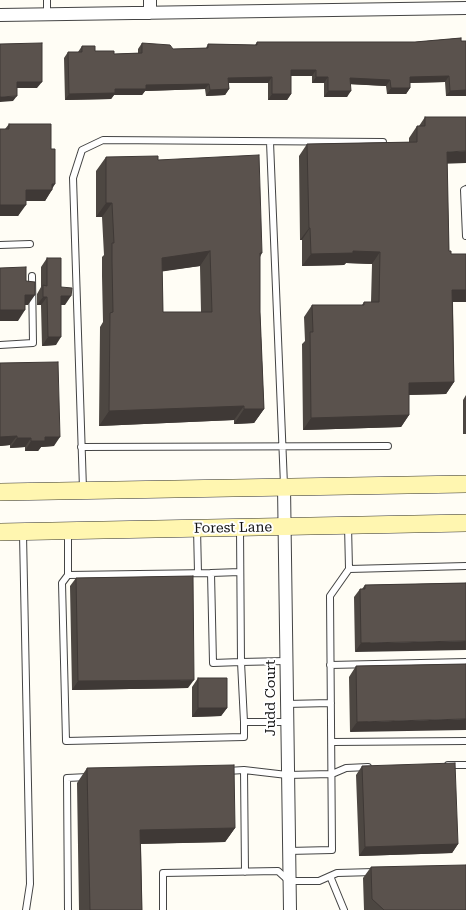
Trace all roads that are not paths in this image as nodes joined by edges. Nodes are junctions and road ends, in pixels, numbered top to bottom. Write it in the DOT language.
graph roads {
  1 [pos="47,0"];
  2 [pos="150,0"];
  3 [pos="466,8"];
  4 [pos="150,13"];
  5 [pos="0,15"];
  6 [pos="47,15"];
  7 [pos="270,142"];
  8 [pos="383,142"];
  9 [pos="466,189"];
  10 [pos="466,236"];
  11 [pos="30,244"];
  12 [pos="0,245"];
  13 [pos="32,276"];
  14 [pos="0,345"];
  15 [pos="282,445"];
  16 [pos="388,446"];
  17 [pos="81,447"];
  18 [pos="466,484"];
  19 [pos="284,487"];
  20 [pos="83,491"];
  21 [pos="0,492"];
  22 [pos="466,523"];
  23 [pos="348,525"];
  24 [pos="285,526"];
  25 [pos="240,527"];
  26 [pos="196,528"];
  27 [pos="68,531"];
  28 [pos="0,532"];
  29 [pos="23,532"];
  30 [pos="466,566"];
  31 [pos="349,569"];
  32 [pos="240,572"];
  33 [pos="198,573"];
  34 [pos="211,573"];
  35 [pos="68,574"];
  36 [pos="241,662"];
  37 [pos="286,662"];
  38 [pos="466,662"];
  39 [pos="330,665"];
  40 [pos="331,703"];
  41 [pos="286,704"];
  42 [pos="244,722"];
  43 [pos="286,722"];
  44 [pos="466,741"];
  45 [pos="332,742"];
  46 [pos="442,765"];
  47 [pos="466,765"];
  48 [pos="378,767"];
  49 [pos="244,770"];
  50 [pos="221,771"];
  51 [pos="332,774"];
  52 [pos="287,775"];
  53 [pos="98,777"];
  54 [pos="288,851"];
  55 [pos="245,872"];
  56 [pos="383,872"];
  57 [pos="330,876"];
  58 [pos="289,881"];
  59 [pos="26,910"];
  60 [pos="68,910"];
  61 [pos="163,910"];
  62 [pos="290,910"];
  63 [pos="344,910"];
  1 -- 6 [label="lane"];
  2 -- 4 [label="street"];
  3 -- 4 [label="street"];
  4 -- 6 [label="street"];
  5 -- 6 [label="street"];
  7 -- 8 [label="lane"];
  7 -- 15 [label="lane"];
  7 -- 17 [label="lane"];
  9 -- 10 [label="lane"];
  11 -- 12 [label="lane"];
  13 -- 14 [label="lane"];
  15 -- 16 [label="lane"];
  15 -- 17 [label="lane"];
  15 -- 19 [label="lane"];
  17 -- 20 [label="lane"];
  18 -- 19 [label="main road"];
  19 -- 20 [label="main road"];
  19 -- 24 [label="street, Judd Court"];
  20 -- 21 [label="main road"];
  22 -- 23 [label="main road, Forest Lane"];
  23 -- 24 [label="main road, Forest Lane"];
  23 -- 31 [label="lane"];
  24 -- 25 [label="main road, Forest Lane"];
  24 -- 37 [label="street, Judd Court"];
  25 -- 26 [label="main road, Forest Lane"];
  25 -- 32 [label="lane"];
  26 -- 27 [label="main road, Forest Lane"];
  26 -- 33 [label="lane"];
  27 -- 29 [label="main road, Forest Lane"];
  27 -- 35 [label="lane"];
  28 -- 29 [label="main road, Forest Lane"];
  29 -- 59 [label="lane"];
  30 -- 31 [label="lane"];
  31 -- 39 [label="lane"];
  32 -- 34 [label="lane"];
  32 -- 36 [label="lane"];
  33 -- 34 [label="lane"];
  33 -- 35 [label="lane"];
  34 -- 36 [label="lane"];
  35 -- 42 [label="lane"];
  36 -- 37 [label="lane"];
  36 -- 42 [label="lane"];
  37 -- 41 [label="street, Judd Court"];
  38 -- 39 [label="lane"];
  39 -- 40 [label="lane"];
  40 -- 41 [label="lane"];
  40 -- 45 [label="lane"];
  41 -- 43 [label="street, Judd Court"];
  42 -- 43 [label="lane"];
  43 -- 52 [label="street, Judd Court"];
  44 -- 45 [label="lane"];
  45 -- 51 [label="lane"];
  46 -- 47 [label="lane"];
  48 -- 51 [label="lane"];
  49 -- 50 [label="lane"];
  49 -- 52 [label="lane"];
  49 -- 55 [label="lane"];
  51 -- 52 [label="lane"];
  51 -- 54 [label="lane"];
  52 -- 54 [label="street, Judd Court"];
  53 -- 60 [label="lane"];
  54 -- 58 [label="street, Judd Court"];
  55 -- 58 [label="lane"];
  55 -- 61 [label="lane"];
  56 -- 57 [label="lane"];
  57 -- 58 [label="lane"];
  57 -- 63 [label="lane"];
  58 -- 62 [label="street, Judd Court"];
}
